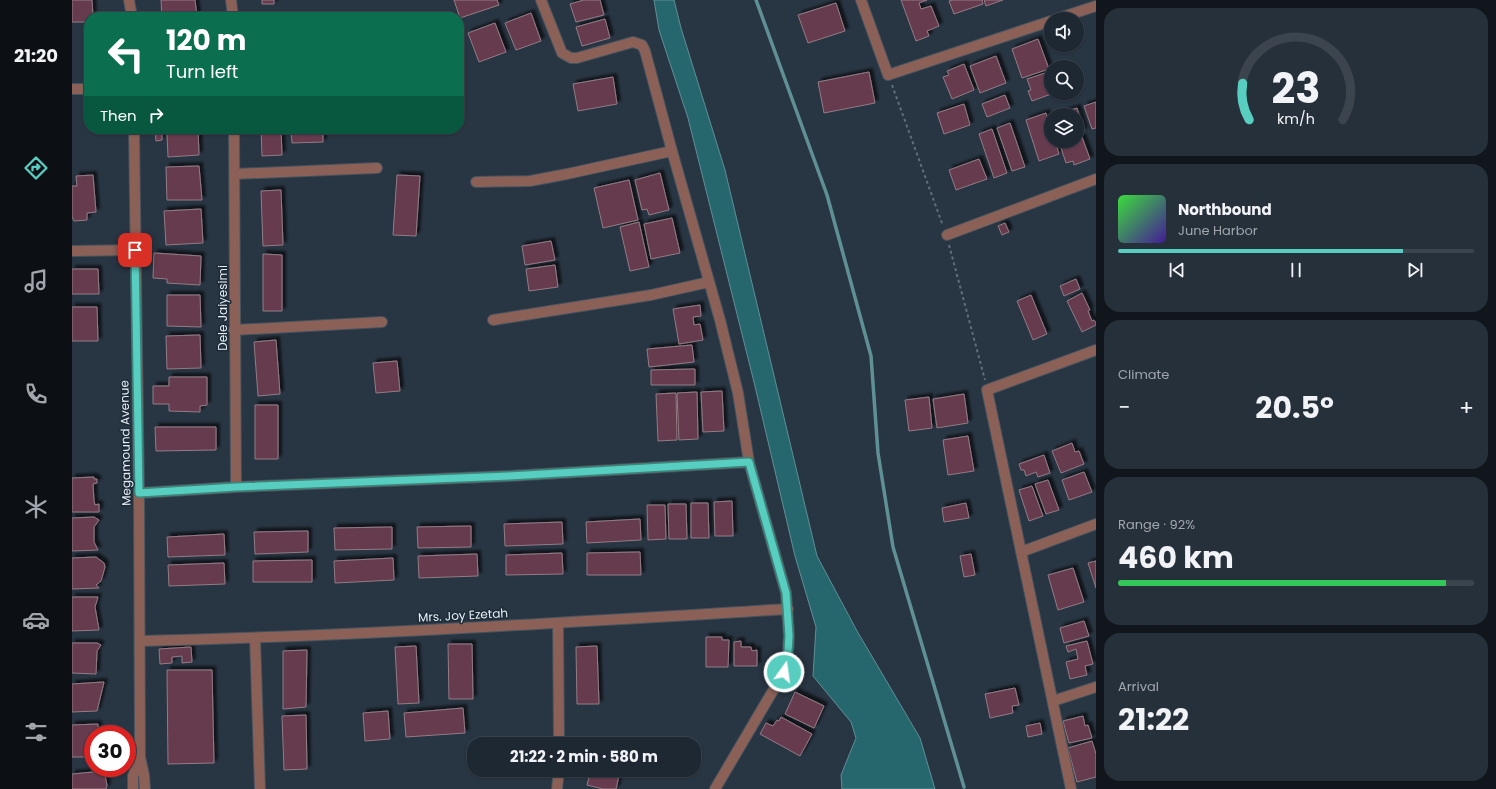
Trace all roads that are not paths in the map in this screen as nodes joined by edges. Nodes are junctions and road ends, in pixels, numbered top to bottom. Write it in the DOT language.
graph roads {
  1 [pos="129,0"];
  2 [pos="231,0"];
  3 [pos="541,0"];
  4 [pos="861,0"];
  5 [pos="1096,6"];
  6 [pos="131,12"];
  7 [pos="232,12"];
  8 [pos="1078,12"];
  9 [pos="1044,22"];
  10 [pos="72,89"];
  11 [pos="84,89"];
  12 [pos="134,134"];
  13 [pos="234,134"];
  14 [pos="672,151"];
  15 [pos="377,168"];
  16 [pos="235,174"];
  17 [pos="1096,179"];
  18 [pos="476,182"];
  19 [pos="946,235"];
  20 [pos="135,250"];
  21 [pos="72,251"];
  22 [pos="710,282"];
  23 [pos="493,320"];
  24 [pos="382,322"];
  25 [pos="234,330"];
  26 [pos="1096,350"];
  27 [pos="749,462"];
  28 [pos="236,487"];
  29 [pos="139,493"];
  30 [pos="1096,524"];
  31 [pos="1022,552"];
  32 [pos="788,609"];
  33 [pos="558,623"];
  34 [pos="255,638"];
  35 [pos="140,641"];
  36 [pos="1096,687"];
  37 [pos="1054,701"];
  38 [pos="558,737"];
  39 [pos="140,757"];
  40 [pos="558,777"];
  41 [pos="133,789"];
  42 [pos="145,789"];
  43 [pos="260,789"];
  44 [pos="557,789"];
  45 [pos="715,789"];
  46 [pos="1071,789"];
  1 -- 6 [label="street"];
  2 -- 7 [label="street"];
  3 -- 14 [label="street"];
  4 -- 9 [label="street"];
  5 -- 8 [label="street"];
  10 -- 11 [label="street"];
  12 -- 20 [label="street, Megamound Avenue"];
  13 -- 16 [label="street, Dele Jaiyesimi"];
  14 -- 18 [label="street"];
  14 -- 22 [label="street"];
  15 -- 16 [label="street"];
  16 -- 25 [label="street, Dele Jaiyesimi"];
  17 -- 19 [label="street"];
  20 -- 21 [label="street"];
  20 -- 29 [label="street, Megamound Avenue"];
  22 -- 23 [label="street"];
  22 -- 27 [label="street"];
  24 -- 25 [label="street"];
  25 -- 28 [label="street, Dele Jaiyesimi"];
  26 -- 31 [label="street"];
  27 -- 28 [label="street"];
  27 -- 32 [label="street"];
  28 -- 29 [label="street"];
  29 -- 35 [label="street, Megamound Avenue"];
  30 -- 31 [label="street"];
  31 -- 37 [label="street"];
  32 -- 33 [label="street, Mrs. Joy Ezetah"];
  32 -- 45 [label="street"];
  33 -- 34 [label="street, Mrs. Joy Ezetah"];
  33 -- 38 [label="street"];
  34 -- 35 [label="street, Mrs. Joy Ezetah"];
  34 -- 43 [label="street"];
  35 -- 39 [label="street, Megamound Avenue"];
  36 -- 37 [label="street"];
  37 -- 46 [label="street"];
  39 -- 41 [label="street, Megamound Avenue"];
  39 -- 42 [label="street, Megamound Avenue"];
  40 -- 44 [label="street"];
}
